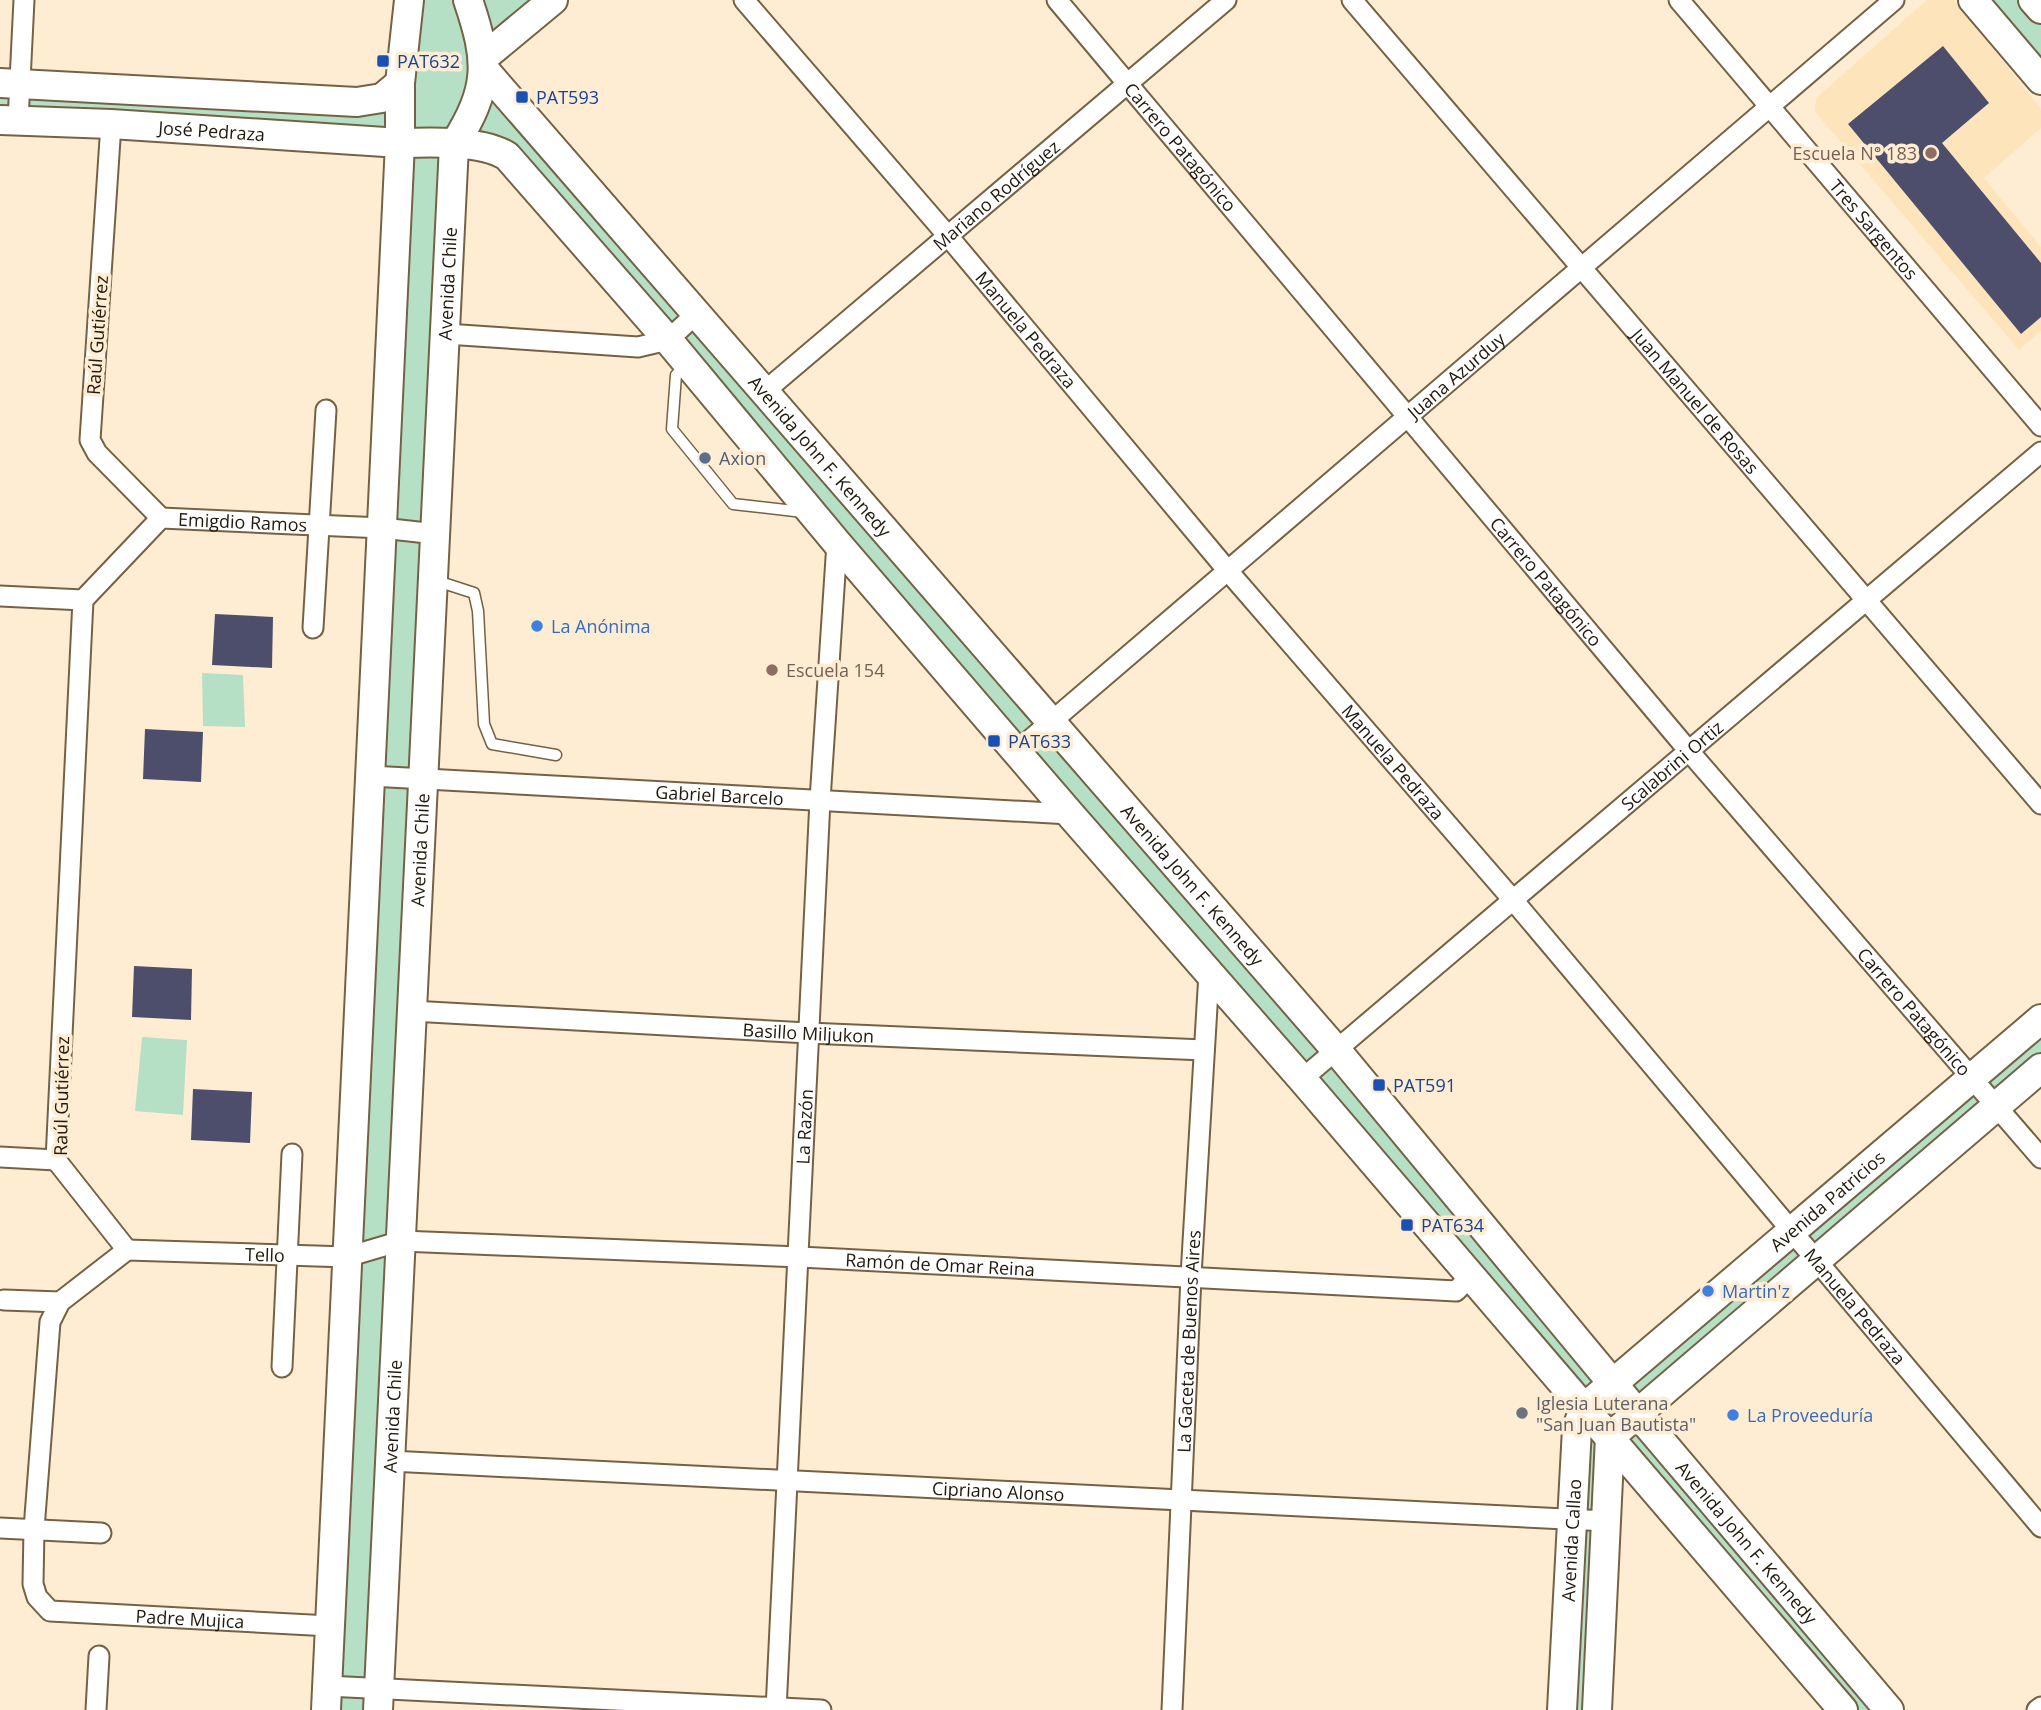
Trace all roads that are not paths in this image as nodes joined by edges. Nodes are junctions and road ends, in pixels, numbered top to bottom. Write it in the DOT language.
graph roads {
  1 [pos="24,0"];
  2 [pos="409,0"];
  3 [pos="421,0"];
  4 [pos="468,0"];
  5 [pos="553,0"];
  6 [pos="744,0"];
  7 [pos="1058,0"];
  8 [pos="1226,0"];
  9 [pos="1352,0"];
  10 [pos="1679,0"];
  11 [pos="1894,0"];
  12 [pos="1973,0"];
  13 [pos="2034,0"];
  14 [pos="2041,9"];
  15 [pos="483,63"];
  16 [pos="2041,80"];
  17 [pos="10,83"];
  18 [pos="400,83"];
  19 [pos="1128,83"];
  20 [pos="1769,107"];
  21 [pos="9,120"];
  22 [pos="111,124"];
  23 [pos="412,143"];
  24 [pos="454,145"];
  25 [pos="948,236"];
  26 [pos="1581,268"];
  27 [pos="696,314"];
  28 [pos="446,334"];
  29 [pos="668,340"];
  30 [pos="687,363"];
  31 [pos="765,391"];
  32 [pos="326,410"];
  33 [pos="1407,418"];
  34 [pos="2041,426"];
  35 [pos="2041,452"];
  36 [pos="812,513"];
  37 [pos="161,518"];
  38 [pos="320,525"];
  39 [pos="382,528"];
  40 [pos="436,534"];
  41 [pos="837,543"];
  42 [pos="1228,571"];
  43 [pos="434,580"];
  44 [pos="0,596"];
  45 [pos="83,600"];
  46 [pos="1867,600"];
  47 [pos="313,628"];
  48 [pos="1051,722"];
  49 [pos="1688,750"];
  50 [pos="1017,751"];
  51 [pos="556,755"];
  52 [pos="370,776"];
  53 [pos="424,778"];
  54 [pos="820,800"];
  55 [pos="2041,804"];
  56 [pos="1070,814"];
  57 [pos="1513,900"];
  58 [pos="1209,973"];
  59 [pos="412,1012"];
  60 [pos="2041,1019"];
  61 [pos="808,1033"];
  62 [pos="1204,1050"];
  63 [pos="1336,1051"];
  64 [pos="2041,1068"];
  65 [pos="1973,1077"];
  66 [pos="1302,1079"];
  67 [pos="1996,1106"];
  68 [pos="292,1154"];
  69 [pos="0,1157"];
  70 [pos="2041,1158"];
  71 [pos="56,1160"];
  72 [pos="1792,1231"];
  73 [pos="401,1241"];
  74 [pos="127,1250"];
  75 [pos="287,1255"];
  76 [pos="347,1257"];
  77 [pos="800,1257"];
  78 [pos="1815,1261"];
  79 [pos="1191,1276"];
  80 [pos="1471,1276"];
  81 [pos="4,1300"];
  82 [pos="60,1302"];
  83 [pos="282,1367"];
  84 [pos="1613,1384"];
  85 [pos="1584,1408"];
  86 [pos="1638,1414"];
  87 [pos="1610,1437"];
  88 [pos="390,1461"];
  89 [pos="789,1480"];
  90 [pos="1182,1500"];
  91 [pos="1572,1520"];
  92 [pos="1607,1521"];
  93 [pos="2041,1527"];
  94 [pos="0,1528"];
  95 [pos="34,1529"];
  96 [pos="101,1533"];
  97 [pos="330,1626"];
  98 [pos="99,1656"];
  99 [pos="326,1698"];
  100 [pos="379,1699"];
  101 [pos="776,1709"];
  102 [pos="96,1710"];
  103 [pos="821,1710"];
  104 [pos="1172,1710"];
  105 [pos="1562,1710"];
  106 [pos="1597,1710"];
  107 [pos="1843,1710"];
  108 [pos="1889,1710"];
  1 -- 17 [label="street"];
  2 -- 3 [label="main road"];
  2 -- 18 [label="main road"];
  4 -- 15 [label="main road, Avenida Chile"];
  5 -- 15 [label="main road"];
  6 -- 25 [label="street, Manuela Pedraza"];
  7 -- 19 [label="street, Carrero Patagónico"];
  8 -- 19 [label="street, Mariano Rodríguez"];
  9 -- 26 [label="street, Juan Manuel de Rosas"];
  10 -- 20 [label="street, Tres Sargentos"];
  11 -- 20 [label="street, Juana Azurduy"];
  12 -- 16 [label="main road"];
  13 -- 14 [label="main road"];
  15 -- 24 [label="main road, Avenida Chile"];
  15 -- 27 [label="main road, Avenida John F. Kennedy"];
  17 -- 18 [label="main road, José Pedraza"];
  17 -- 21 [label="street"];
  18 -- 23 [label="main road"];
  19 -- 25 [label="street, Mariano Rodríguez"];
  19 -- 33 [label="street, Carrero Patagónico"];
  20 -- 26 [label="street, Juana Azurduy"];
  20 -- 34 [label="street, Tres Sargentos"];
  21 -- 22 [label="main road, José Pedraza"];
  22 -- 23 [label="main road, José Pedraza"];
  22 -- 37 [label="street, Raúl Gutiérrez"];
  23 -- 24 [label="main road, José Pedraza"];
  23 -- 39 [label="main road"];
  24 -- 28 [label="main road, Avenida Chile"];
  24 -- 29 [label="main road, Avenida John F. Kennedy"];
  25 -- 31 [label="street, Mariano Rodríguez"];
  25 -- 42 [label="street, Manuela Pedraza"];
  26 -- 33 [label="street, Juana Azurduy"];
  26 -- 46 [label="street, Juan Manuel de Rosas"];
  27 -- 29 [label="street"];
  27 -- 31 [label="main road, Avenida John F. Kennedy"];
  28 -- 29 [label="street"];
  28 -- 40 [label="main road, Avenida Chile"];
  29 -- 30 [label="main road, Avenida John F. Kennedy"];
  30 -- 36 [label="main road, Avenida John F. Kennedy"];
  30 -- 36 [label="lane"];
  31 -- 48 [label="main road, Avenida John F. Kennedy"];
  32 -- 38 [label="street"];
  33 -- 42 [label="street, Juana Azurduy"];
  33 -- 49 [label="street, Carrero Patagónico"];
  35 -- 46 [label="street, Scalabrini Ortiz"];
  36 -- 41 [label="main road, Avenida John F. Kennedy"];
  37 -- 38 [label="street, Emigdio Ramos"];
  37 -- 45 [label="street, Emigdio Ramos"];
  38 -- 39 [label="street, Emigdio Ramos"];
  38 -- 47 [label="street"];
  39 -- 40 [label="street, Emigdio Ramos"];
  39 -- 52 [label="main road"];
  40 -- 43 [label="main road, Avenida Chile"];
  41 -- 50 [label="main road, Avenida John F. Kennedy"];
  41 -- 54 [label="street, La Razón"];
  42 -- 48 [label="street, Juana Azurduy"];
  42 -- 57 [label="street, Manuela Pedraza"];
  43 -- 51 [label="lane"];
  43 -- 53 [label="main road, Avenida Chile"];
  44 -- 45 [label="street"];
  45 -- 71 [label="street, Raúl Gutiérrez"];
  46 -- 49 [label="street, Scalabrini Ortiz"];
  46 -- 55 [label="street, Juan Manuel de Rosas"];
  48 -- 50 [label="street, Juana Azurduy"];
  48 -- 63 [label="main road, Avenida John F. Kennedy"];
  49 -- 57 [label="street, Scalabrini Ortiz"];
  49 -- 65 [label="street, Carrero Patagónico"];
  50 -- 56 [label="main road, Avenida John F. Kennedy"];
  52 -- 53 [label="street, Gabriel Barcelo"];
  52 -- 76 [label="main road"];
  53 -- 54 [label="street, Gabriel Barcelo"];
  53 -- 59 [label="main road, Avenida Chile"];
  54 -- 56 [label="street, Gabriel Barcelo"];
  54 -- 61 [label="street, La Razón"];
  56 -- 58 [label="main road, Avenida John F. Kennedy"];
  57 -- 63 [label="street, Scalabrini Ortiz"];
  57 -- 72 [label="street, Manuela Pedraza"];
  58 -- 62 [label="street, La Gaceta de Buenos Aires"];
  58 -- 66 [label="main road, Avenida John F. Kennedy"];
  59 -- 61 [label="street, Basillo Miljukon"];
  59 -- 73 [label="main road, Avenida Chile"];
  60 -- 65 [label="main road, Avenida Patricios"];
  61 -- 62 [label="street, Basillo Miljukon"];
  61 -- 77 [label="street, La Razón"];
  62 -- 79 [label="street, La Gaceta de Buenos Aires"];
  63 -- 66 [label="street, Scalabrini Ortiz"];
  63 -- 84 [label="main road, Avenida John F. Kennedy"];
  64 -- 67 [label="main road"];
  65 -- 67 [label="street, Carrero Patagónico"];
  65 -- 72 [label="main road, Avenida Patricios"];
  66 -- 80 [label="main road, Avenida John F. Kennedy"];
  67 -- 70 [label="street, Carrero Patagónico"];
  67 -- 78 [label="main road"];
  68 -- 75 [label="street"];
  69 -- 71 [label="street"];
  71 -- 74 [label="street, Raúl Gutiérrez"];
  72 -- 78 [label="street, Manuela Pedraza"];
  72 -- 84 [label="main road, Avenida Patricios"];
  73 -- 76 [label="street, Tello"];
  73 -- 77 [label="street, Ramón de Omar Reina"];
  73 -- 88 [label="main road, Avenida Chile"];
  74 -- 75 [label="street, Tello"];
  74 -- 82 [label="street"];
  75 -- 76 [label="street, Tello"];
  75 -- 83 [label="street"];
  76 -- 97 [label="main road"];
  77 -- 79 [label="street, Ramón de Omar Reina"];
  77 -- 89 [label="street, La Razón"];
  78 -- 86 [label="main road"];
  78 -- 93 [label="street, Manuela Pedraza"];
  79 -- 80 [label="street, Ramón de Omar Reina"];
  79 -- 90 [label="street, La Gaceta de Buenos Aires"];
  80 -- 85 [label="main road, Avenida John F. Kennedy"];
  81 -- 82 [label="street"];
  82 -- 95 [label="street"];
  84 -- 85 [label="main road"];
  84 -- 86 [label="main road, Avenida John F. Kennedy"];
  85 -- 87 [label="main road, Avenida John F. Kennedy"];
  85 -- 91 [label="main road, Avenida Callao"];
  86 -- 87 [label="main road"];
  86 -- 108 [label="main road, Avenida John F. Kennedy"];
  87 -- 92 [label="main road, Avenida Callao"];
  87 -- 107 [label="main road, Avenida John F. Kennedy"];
  88 -- 89 [label="street, Cipriano Alonso"];
  88 -- 100 [label="main road, Avenida Chile"];
  89 -- 90 [label="street, Cipriano Alonso"];
  89 -- 101 [label="street, La Razón"];
  90 -- 91 [label="street, Cipriano Alonso"];
  90 -- 104 [label="street, La Gaceta de Buenos Aires"];
  91 -- 92 [label="street, Cipriano Alonso"];
  91 -- 105 [label="main road, Avenida Callao"];
  92 -- 106 [label="main road, Avenida Callao"];
  94 -- 95 [label="street"];
  95 -- 96 [label="street"];
  95 -- 97 [label="street, Padre Mujica"];
  97 -- 99 [label="main road"];
  98 -- 102 [label="street"];
  99 -- 100 [label="street"];
  100 -- 101 [label="street"];
  101 -- 103 [label="street"];
}
